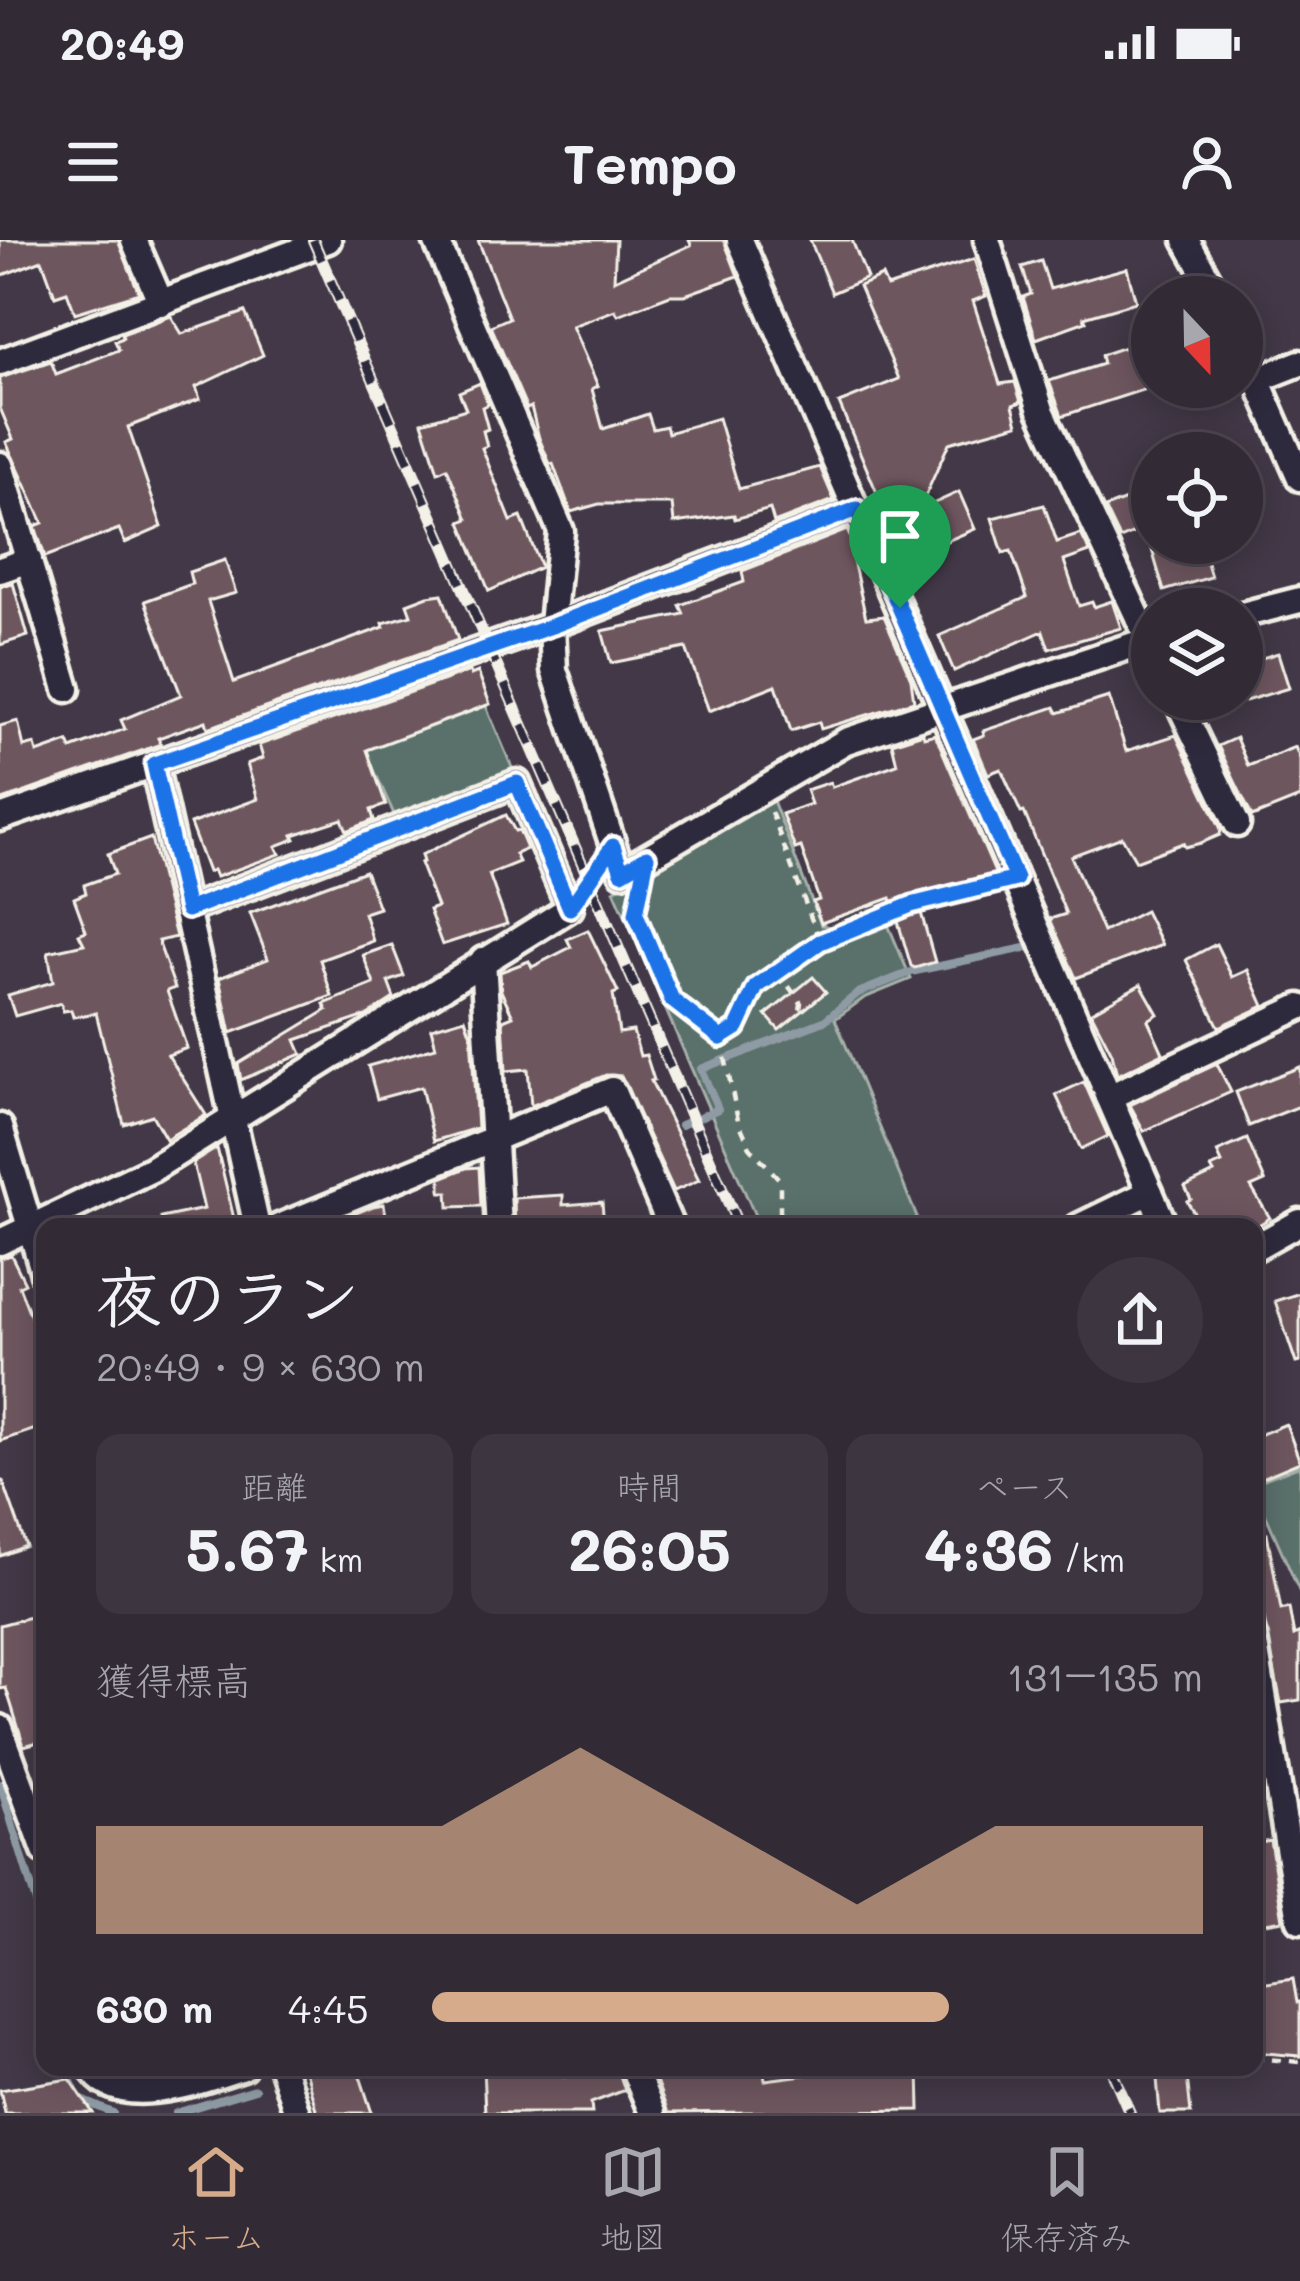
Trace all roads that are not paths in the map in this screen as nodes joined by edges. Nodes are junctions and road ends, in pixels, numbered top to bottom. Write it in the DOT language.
graph roads {
  1 [pos="134,240"];
  2 [pos="328,240"];
  3 [pos="436,240"];
  4 [pos="740,240"];
  5 [pos="987,240"];
  6 [pos="1186,240"];
  7 [pos="1206,276"];
  8 [pos="161,303"];
  9 [pos="0,362"];
  10 [pos="1300,363"];
  11 [pos="1263,377"];
  12 [pos="1263,389"];
  13 [pos="0,465"];
  14 [pos="1300,478"];
  15 [pos="857,509"];
  16 [pos="29,560"];
  17 [pos="0,570"];
  18 [pos="1131,600"];
  19 [pos="1300,600"];
  20 [pos="1263,610"];
  21 [pos="552,626"];
  22 [pos="1131,648"];
  23 [pos="67,689"];
  24 [pos="943,707"];
  25 [pos="1187,720"];
  26 [pos="154,764"];
  27 [pos="0,818"];
  28 [pos="1238,824"];
  29 [pos="187,910"];
  30 [pos="483,960"];
  31 [pos="1300,1007"];
  32 [pos="1109,1097"];
  33 [pos="234,1116"];
  34 [pos="0,1127"];
  35 [pos="496,1139"];
  36 [pos="1150,1192"];
  37 [pos="52,1218"];
  38 [pos="255,1218"];
  39 [pos="301,1218"];
  40 [pos="499,1218"];
  41 [pos="667,1218"];
  42 [pos="1097,1218"];
  43 [pos="1161,1218"];
  44 [pos="1300,1222"];
  45 [pos="36,1226"];
  46 [pos="31,1228"];
  47 [pos="0,1242"];
  48 [pos="1263,1243"];
  49 [pos="36,1245"];
  50 [pos="0,1728"];
  51 [pos="1263,1731"];
  52 [pos="36,1826"];
  53 [pos="1300,1920"];
  54 [pos="96,2076"];
  55 [pos="211,2076"];
  56 [pos="285,2076"];
  57 [pos="637,2076"];
  58 [pos="296,2113"];
  59 [pos="652,2113"];
  1 -- 8 [label="street"];
  2 -- 8 [label="street"];
  3 -- 21 [label="street"];
  4 -- 15 [label="street"];
  5 -- 18 [label="street"];
  6 -- 7 [label="street"];
  8 -- 9 [label="street"];
  10 -- 11 [label="street"];
  12 -- 14 [label="street"];
  13 -- 16 [label="street"];
  15 -- 21 [label="street"];
  15 -- 24 [label="street"];
  16 -- 17 [label="street"];
  16 -- 23 [label="street"];
  19 -- 20 [label="street"];
  21 -- 24 [label="street"];
  21 -- 26 [label="street"];
  22 -- 24 [label="street"];
  24 -- 32 [label="street"];
  25 -- 28 [label="street"];
  26 -- 27 [label="street"];
  26 -- 29 [label="street"];
  29 -- 30 [label="street"];
  29 -- 33 [label="street"];
  30 -- 33 [label="street"];
  30 -- 35 [label="street"];
  31 -- 32 [label="street"];
  32 -- 36 [label="street"];
  33 -- 37 [label="street"];
  33 -- 38 [label="street"];
  34 -- 46 [label="street"];
  35 -- 39 [label="street"];
  35 -- 40 [label="street"];
  35 -- 41 [label="street"];
  36 -- 42 [label="street"];
  36 -- 43 [label="street"];
  44 -- 48 [label="street"];
  45 -- 46 [label="street"];
  46 -- 47 [label="street"];
  46 -- 49 [label="street"];
  50 -- 52 [label="street"];
  51 -- 53 [label="street"];
  54 -- 55 [label="street"];
  56 -- 58 [label="street"];
  57 -- 59 [label="street"];
}
